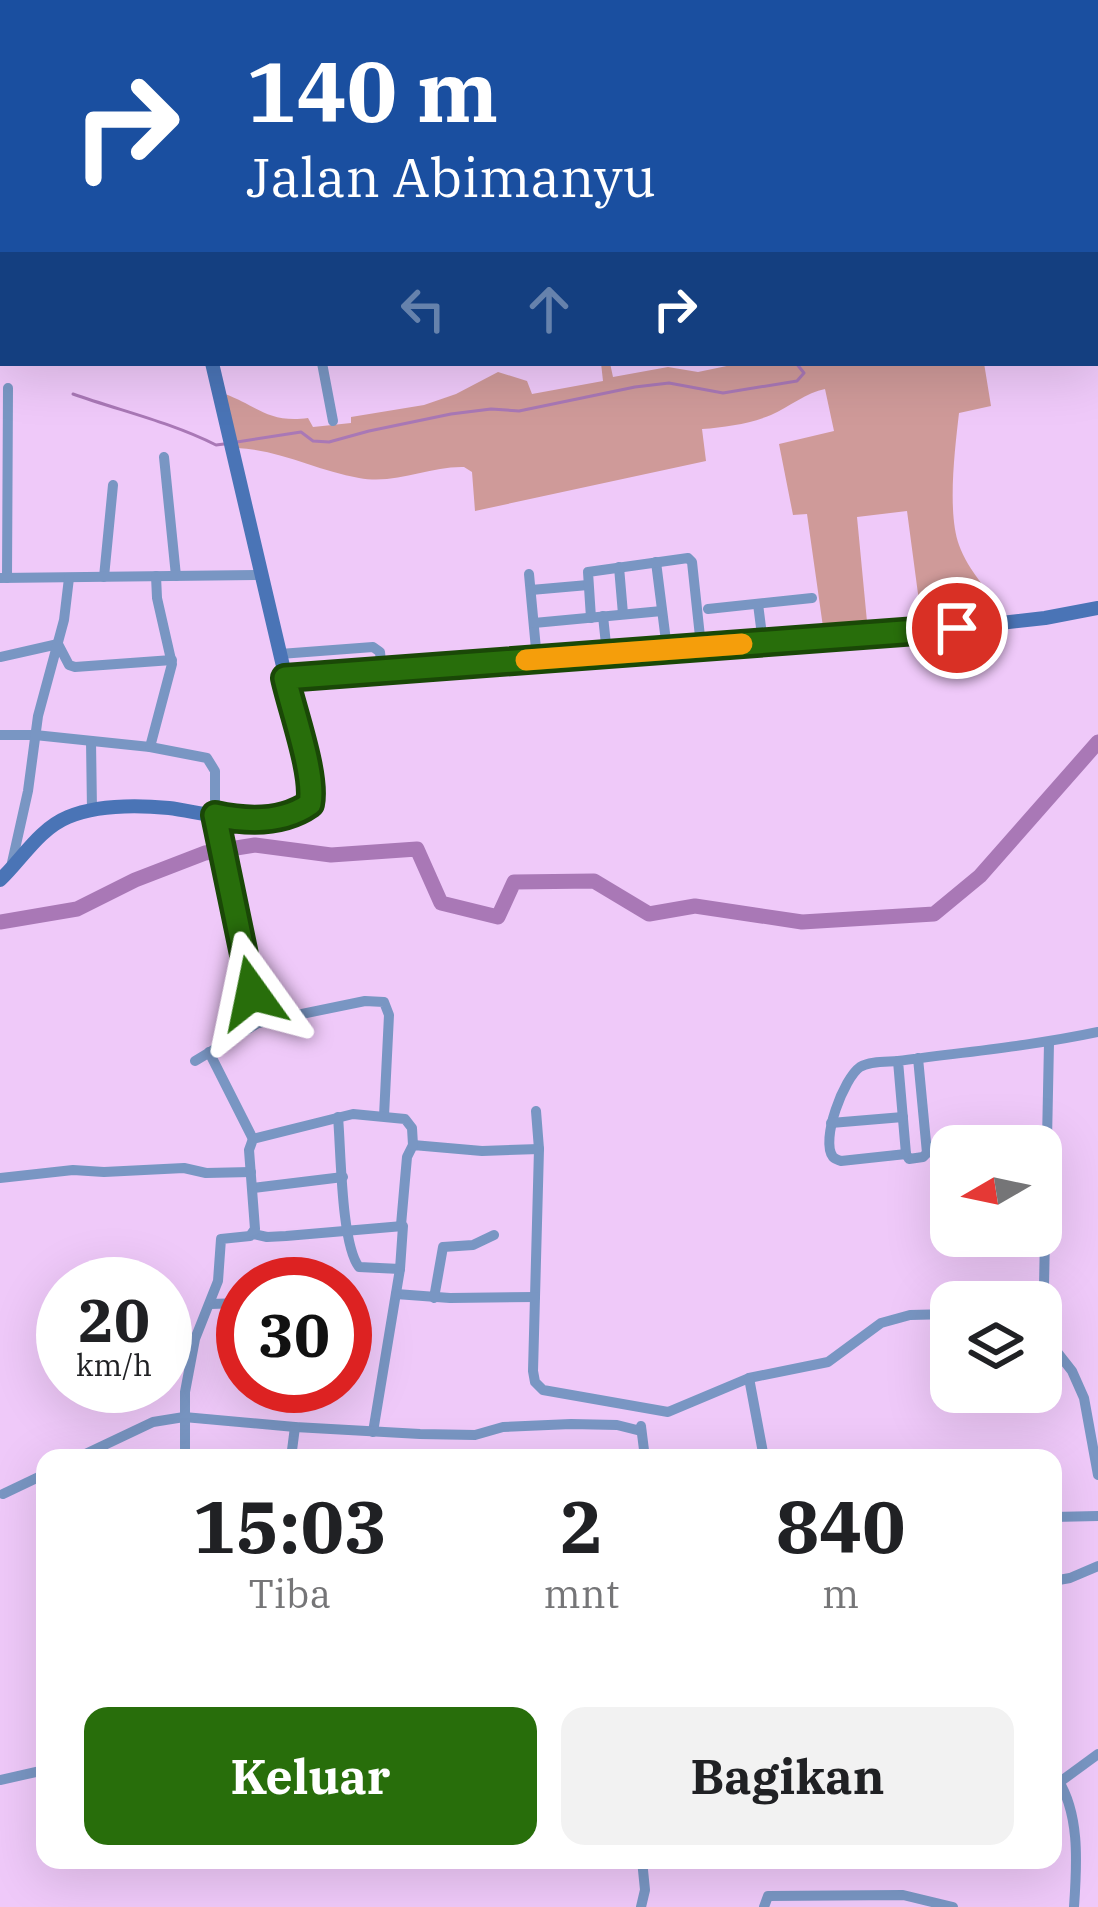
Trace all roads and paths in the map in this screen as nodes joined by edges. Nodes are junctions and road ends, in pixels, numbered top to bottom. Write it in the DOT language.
graph roads {
  1 [pos="213,366"];
  2 [pos="323,366"];
  3 [pos="8,388"];
  4 [pos="333,421"];
  5 [pos="164,457"];
  6 [pos="113,485"];
  7 [pos="656,562"];
  8 [pos="619,567"];
  9 [pos="529,574"];
  10 [pos="262,575"];
  11 [pos="156,576"];
  12 [pos="176,576"];
  13 [pos="104,577"];
  14 [pos="3,578"];
  15 [pos="69,578"];
  16 [pos="588,585"];
  17 [pos="531,590"];
  18 [pos="812,598"];
  19 [pos="758,604"];
  20 [pos="708,608"];
  21 [pos="1098,608"];
  22 [pos="662,611"];
  23 [pos="623,614"];
  24 [pos="597,617"];
  25 [pos="534,623"];
  26 [pos="764,643"];
  27 [pos="58,644"];
  28 [pos="701,646"];
  29 [pos="667,649"];
  30 [pos="280,654"];
  31 [pos="607,654"];
  32 [pos="0,657"];
  33 [pos="537,659"];
  34 [pos="172,660"];
  35 [pos="382,672"];
  36 [pos="285,678"];
  37 [pos="0,735"];
  38 [pos="34,735"];
  39 [pos="91,742"];
  40 [pos="150,747"];
  41 [pos="92,810"];
  42 [pos="215,815"];
  43 [pos="5,875"];
  44 [pos="259,1023"];
  45 [pos="1098,1032"];
  46 [pos="1049,1043"];
  47 [pos="209,1052"];
  48 [pos="918,1058"];
  49 [pos="194,1061"];
  50 [pos="898,1061"];
  51 [pos="536,1111"];
  52 [pos="384,1116"];
  53 [pos="338,1117"];
  54 [pos="903,1118"];
  55 [pos="831,1123"];
  56 [pos="253,1138"];
  57 [pos="413,1145"];
  58 [pos="539,1149"];
  59 [pos="906,1154"];
  60 [pos="251,1172"];
  61 [pos="343,1177"];
  62 [pos="0,1178"];
  63 [pos="253,1188"];
  64 [pos="401,1225"];
  65 [pos="347,1231"];
  66 [pos="253,1234"];
  67 [pos="494,1235"];
  68 [pos="400,1269"];
  69 [pos="1043,1281"];
  70 [pos="396,1294"];
  71 [pos="434,1298"];
  72 [pos="535,1298"];
  73 [pos="210,1304"];
  74 [pos="216,1304"];
  75 [pos="930,1315"];
  76 [pos="1062,1359"];
  77 [pos="749,1378"];
  78 [pos="642,1409"];
  79 [pos="184,1417"];
  80 [pos="295,1427"];
  81 [pos="641,1431"];
  82 [pos="373,1432"];
  83 [pos="95,1449"];
  84 [pos="185,1449"];
  85 [pos="292,1449"];
  86 [pos="644,1449"];
  87 [pos="762,1449"];
  88 [pos="1098,1475"];
  89 [pos="36,1478"];
  90 [pos="3,1494"];
  91 [pos="1098,1516"];
  92 [pos="1062,1517"];
  93 [pos="1098,1566"];
  94 [pos="1062,1579"];
  95 [pos="1098,1754"];
  96 [pos="36,1771"];
  97 [pos="1062,1776"];
  98 [pos="0,1780"];
  99 [pos="1062,1790"];
  100 [pos="643,1869"];
  101 [pos="641,1907"];
  102 [pos="764,1907"];
  103 [pos="953,1907"];
  104 [pos="1074,1907"];
  1 -- 10 [label="street"];
  2 -- 4 [label="street"];
  3 -- 14 [label="street"];
  5 -- 12 [label="street"];
  6 -- 13 [label="street"];
  7 -- 8 [label="street"];
  7 -- 22 [label="street"];
  7 -- 28 [label="street"];
  8 -- 16 [label="street"];
  8 -- 23 [label="street"];
  9 -- 17 [label="street"];
  10 -- 12 [label="street"];
  10 -- 30 [label="street"];
  11 -- 12 [label="street"];
  11 -- 13 [label="street"];
  11 -- 34 [label="street"];
  13 -- 15 [label="street"];
  14 -- 15 [label="street"];
  15 -- 27 [label="street"];
  16 -- 17 [label="street"];
  16 -- 24 [label="street"];
  17 -- 25 [label="street"];
  18 -- 19 [label="street"];
  19 -- 20 [label="street"];
  19 -- 26 [label="street"];
  21 -- 26 [label="street"];
  22 -- 23 [label="street"];
  22 -- 29 [label="street"];
  23 -- 24 [label="street"];
  24 -- 25 [label="street"];
  24 -- 31 [label="street"];
  25 -- 33 [label="street"];
  26 -- 28 [label="street"];
  27 -- 32 [label="street"];
  27 -- 34 [label="street"];
  27 -- 38 [label="street"];
  28 -- 29 [label="street"];
  29 -- 31 [label="street"];
  30 -- 35 [label="street"];
  30 -- 36 [label="street"];
  31 -- 33 [label="street"];
  33 -- 35 [label="street"];
  34 -- 40 [label="street"];
  35 -- 36 [label="street"];
  36 -- 42 [label="street"];
  37 -- 38 [label="street"];
  38 -- 39 [label="street"];
  38 -- 43 [label="street"];
  39 -- 40 [label="street"];
  39 -- 41 [label="street"];
  40 -- 42 [label="street"];
  41 -- 42 [label="street"];
  41 -- 43 [label="street"];
  42 -- 44 [label="street"];
  44 -- 47 [label="street"];
  44 -- 52 [label="street"];
  45 -- 46 [label="street"];
  46 -- 48 [label="street"];
  46 -- 69 [label="street"];
  47 -- 49 [label="street"];
  47 -- 56 [label="street"];
  48 -- 50 [label="street"];
  48 -- 59 [label="street"];
  50 -- 54 [label="street"];
  50 -- 55 [label="street"];
  51 -- 58 [label="street"];
  52 -- 53 [label="street"];
  52 -- 57 [label="street"];
  53 -- 56 [label="street"];
  53 -- 61 [label="street"];
  54 -- 55 [label="street"];
  54 -- 59 [label="street"];
  55 -- 59 [label="street"];
  56 -- 60 [label="street"];
  57 -- 58 [label="street"];
  57 -- 64 [label="street"];
  58 -- 72 [label="street"];
  60 -- 62 [label="street"];
  60 -- 63 [label="street"];
  61 -- 63 [label="street"];
  61 -- 65 [label="street"];
  63 -- 66 [label="street"];
  64 -- 65 [label="street"];
  64 -- 68 [label="street"];
  65 -- 66 [label="street"];
  65 -- 68 [label="street"];
  66 -- 73 [label="street"];
  67 -- 71 [label="street"];
  68 -- 70 [label="street"];
  70 -- 71 [label="street"];
  70 -- 82 [label="street"];
  71 -- 72 [label="street"];
  72 -- 78 [label="street"];
  73 -- 74 [label="street"];
  73 -- 79 [label="street"];
  75 -- 77 [label="street"];
  76 -- 88 [label="street"];
  77 -- 78 [label="street"];
  77 -- 87 [label="street"];
  78 -- 81 [label="street"];
  79 -- 80 [label="street"];
  79 -- 83 [label="street"];
  79 -- 84 [label="street"];
  80 -- 82 [label="street"];
  80 -- 85 [label="street"];
  81 -- 82 [label="street"];
  81 -- 86 [label="street"];
  89 -- 90 [label="street"];
  91 -- 92 [label="street"];
  93 -- 94 [label="street"];
  95 -- 97 [label="street"];
  96 -- 98 [label="street"];
  99 -- 104 [label="street"];
  100 -- 101 [label="street"];
  102 -- 103 [label="street"];
}
